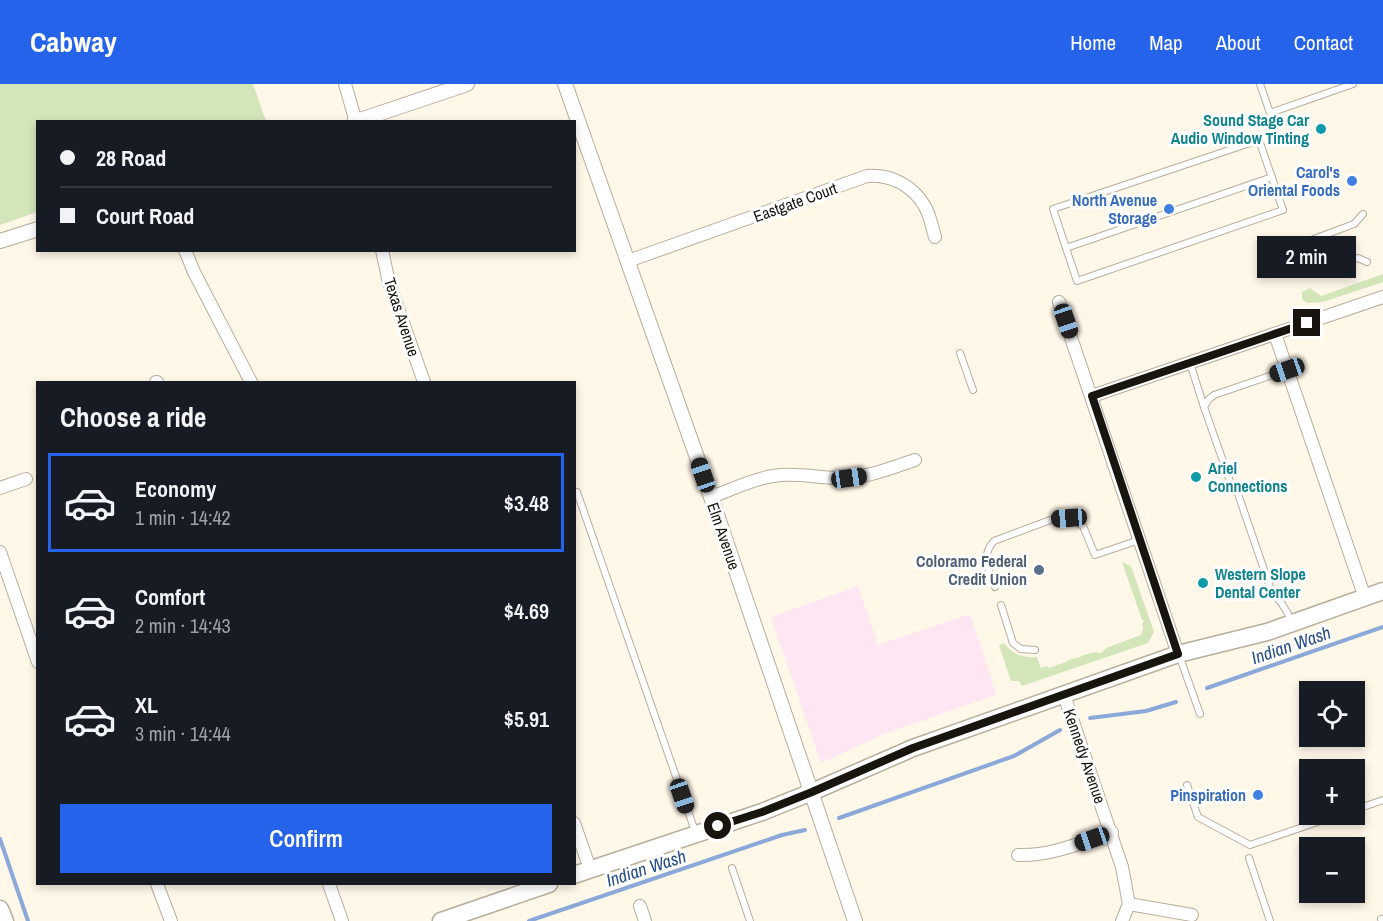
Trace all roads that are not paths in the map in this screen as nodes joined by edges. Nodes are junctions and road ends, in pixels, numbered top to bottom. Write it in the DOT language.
graph roads {
  1 [pos="345,84"];
  2 [pos="467,84"];
  3 [pos="566,84"];
  4 [pos="1260,84"];
  5 [pos="1353,84"];
  6 [pos="355,120"];
  7 [pos="358,120"];
  8 [pos="1272,177"];
  9 [pos="1363,214"];
  10 [pos="36,230"];
  11 [pos="935,237"];
  12 [pos="0,241"];
  13 [pos="1066,248"];
  14 [pos="186,252"];
  15 [pos="382,252"];
  16 [pos="628,261"];
  17 [pos="1367,262"];
  18 [pos="1383,297"];
  19 [pos="1059,302"];
  20 [pos="1275,334"];
  21 [pos="960,353"];
  22 [pos="1190,363"];
  23 [pos="1287,370"];
  24 [pos="250,381"];
  25 [pos="424,381"];
  26 [pos="973,390"];
  27 [pos="1092,396"];
  28 [pos="1204,407"];
  29 [pos="915,460"];
  30 [pos="26,479"];
  31 [pos="0,488"];
  32 [pos="577,492"];
  33 [pos="711,497"];
  34 [pos="1140,540"];
  35 [pos="0,552"];
  36 [pos="995,588"];
  37 [pos="1383,591"];
  38 [pos="1365,598"];
  39 [pos="1001,605"];
  40 [pos="1293,623"];
  41 [pos="1035,650"];
  42 [pos="1178,654"];
  43 [pos="36,656"];
  44 [pos="1064,695"];
  45 [pos="1200,714"];
  46 [pos="1187,785"];
  47 [pos="812,792"];
  48 [pos="1383,800"];
  49 [pos="1365,806"];
  50 [pos="1309,825"];
  51 [pos="1112,832"];
  52 [pos="696,834"];
  53 [pos="576,835"];
  54 [pos="1018,855"];
  55 [pos="1249,858"];
  56 [pos="732,868"];
  57 [pos="582,872"];
  58 [pos="158,885"];
  59 [pos="329,885"];
  60 [pos="546,885"];
  61 [pos="1129,904"];
  62 [pos="640,906"];
  63 [pos="1192,915"];
  64 [pos="171,921"];
  65 [pos="342,921"];
  66 [pos="441,921"];
  67 [pos="645,921"];
  68 [pos="750,921"];
  69 [pos="855,921"];
  70 [pos="1122,921"];
  71 [pos="1270,921"];
  1 -- 6 [label="street"];
  2 -- 7 [label="street"];
  3 -- 16 [label="street, Elm Avenue"];
  4 -- 5 [label="lane"];
  8 -- 13 [label="lane"];
  8 -- 13 [label="lane"];
  8 -- 13 [label="lane"];
  9 -- 17 [label="lane"];
  10 -- 12 [label="street"];
  11 -- 16 [label="street, Eastgate Court"];
  14 -- 24 [label="street"];
  15 -- 25 [label="street, Texas Avenue"];
  16 -- 33 [label="street, Elm Avenue"];
  18 -- 20 [label="street"];
  19 -- 27 [label="street"];
  20 -- 22 [label="street"];
  20 -- 23 [label="street"];
  21 -- 26 [label="lane"];
  22 -- 27 [label="street"];
  22 -- 28 [label="lane"];
  23 -- 28 [label="lane"];
  23 -- 38 [label="street"];
  27 -- 34 [label="street"];
  28 -- 40 [label="lane"];
  29 -- 33 [label="street"];
  30 -- 31 [label="street"];
  32 -- 52 [label="lane"];
  33 -- 47 [label="street, Elm Avenue"];
  34 -- 36 [label="lane"];
  34 -- 42 [label="street"];
  35 -- 43 [label="street"];
  37 -- 38 [label="main road"];
  38 -- 40 [label="main road"];
  39 -- 41 [label="lane"];
  40 -- 42 [label="main road"];
  42 -- 44 [label="main road"];
  42 -- 45 [label="lane"];
  44 -- 47 [label="main road"];
  44 -- 51 [label="street, Kennedy Avenue"];
  46 -- 50 [label="lane"];
  47 -- 52 [label="main road"];
  47 -- 69 [label="street, Elm Avenue"];
  48 -- 49 [label="lane"];
  51 -- 54 [label="street"];
  51 -- 61 [label="street, Kennedy Avenue"];
  52 -- 57 [label="main road"];
  53 -- 57 [label="street"];
  55 -- 71 [label="lane"];
  56 -- 68 [label="lane"];
  58 -- 64 [label="street"];
  59 -- 65 [label="street"];
  60 -- 66 [label="main road"];
  61 -- 63 [label="street"];
  61 -- 70 [label="street"];
  62 -- 67 [label="street"];
}
